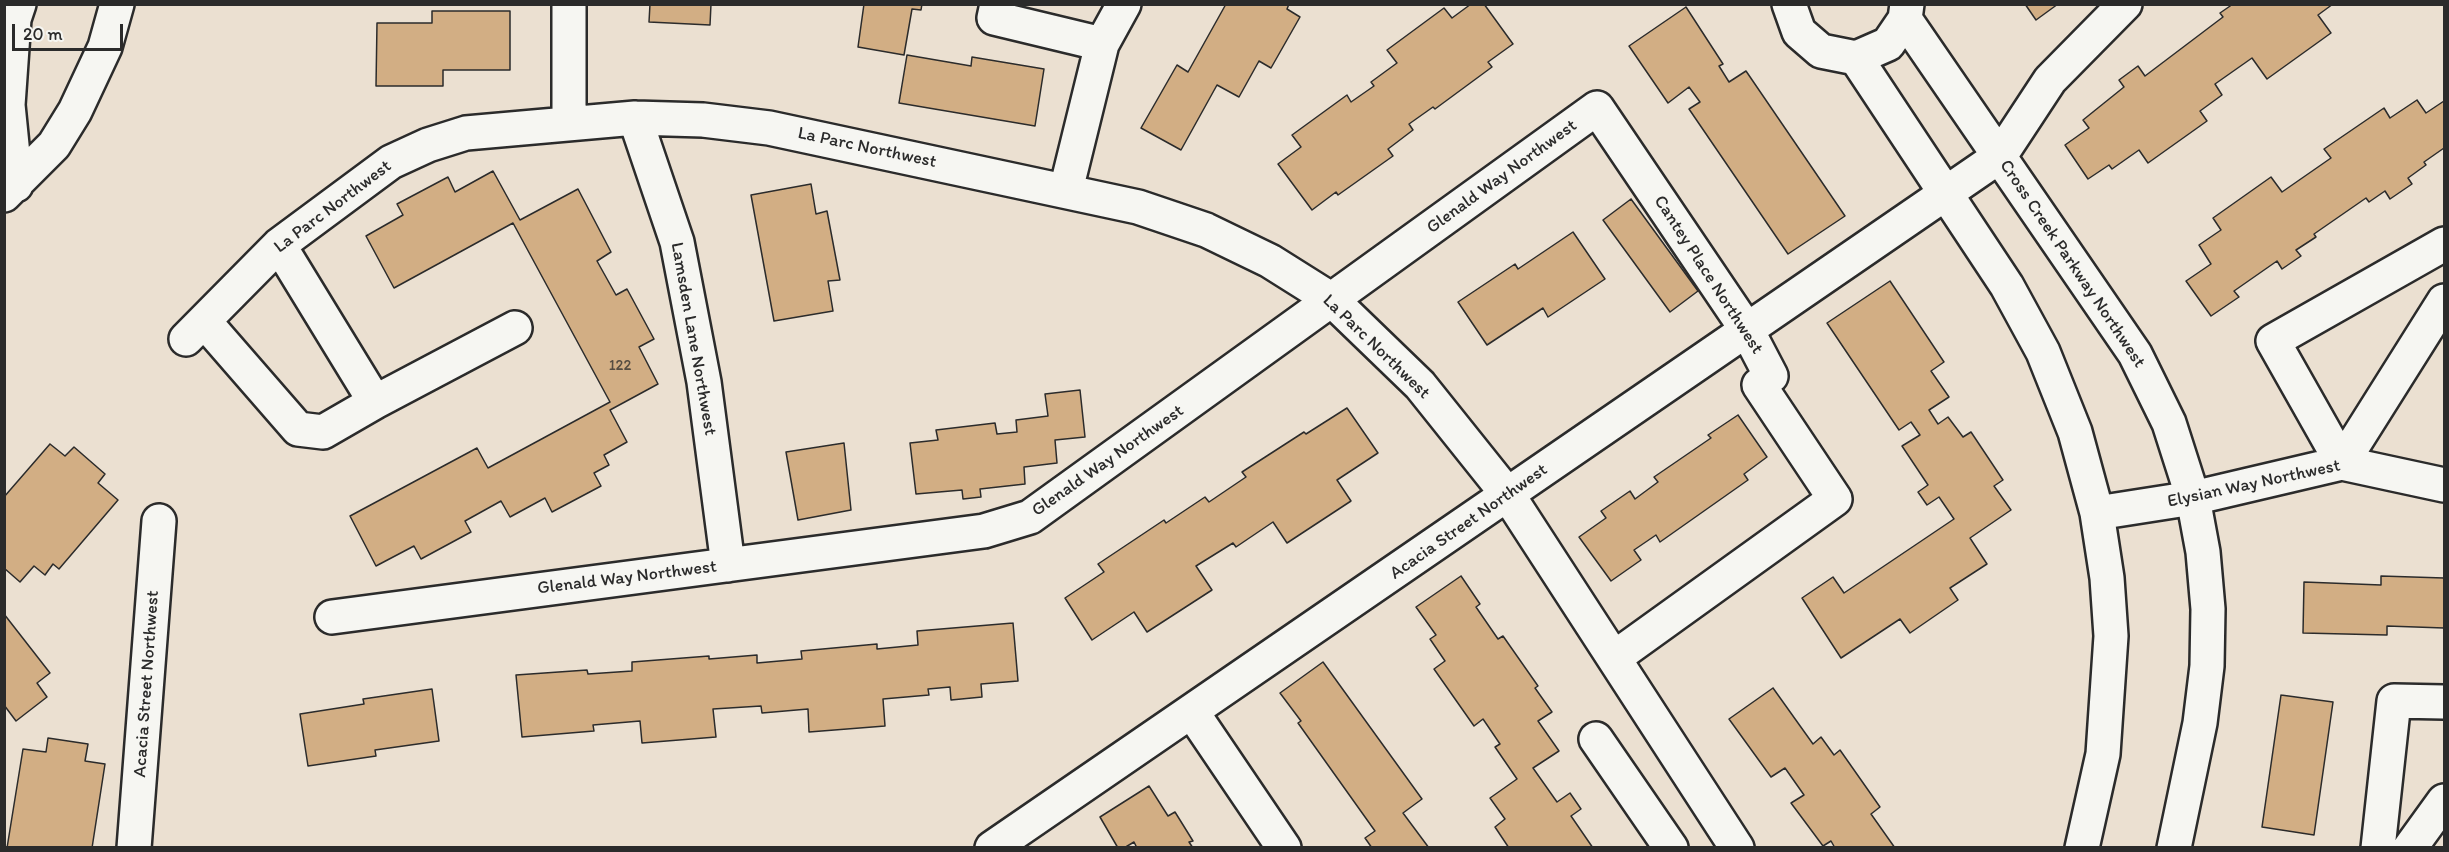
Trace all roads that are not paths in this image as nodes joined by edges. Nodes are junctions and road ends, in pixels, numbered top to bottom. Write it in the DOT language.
graph roads {
  1 [pos="19,4"];
  2 [pos="117,4"];
  3 [pos="569,4"];
  4 [pos="997,4"];
  5 [pos="1124,4"];
  6 [pos="1789,4"];
  7 [pos="2125,4"];
  8 [pos="1906,12"];
  9 [pos="1102,44"];
  10 [pos="1856,58"];
  11 [pos="635,118"];
  12 [pos="569,123"];
  13 [pos="1607,123"];
  14 [pos="2000,156"];
  15 [pos="10,190"];
  16 [pos="1066,190"];
  17 [pos="1944,194"];
  18 [pos="2445,244"];
  19 [pos="279,245"];
  20 [pos="1332,300"];
  21 [pos="2445,301"];
  22 [pos="515,328"];
  23 [pos="1747,330"];
  24 [pos="375,402"];
  25 [pos="2342,463"];
  26 [pos="2445,485"];
  27 [pos="1508,495"];
  28 [pos="2193,498"];
  29 [pos="2097,513"];
  30 [pos="159,521"];
  31 [pos="728,565"];
  32 [pos="332,617"];
  33 [pos="1614,658"];
  34 [pos="2445,702"];
  35 [pos="1192,712"];
  36 [pos="1596,739"];
  37 [pos="2445,801"];
  38 [pos="134,848"];
  39 [pos="992,848"];
  40 [pos="1284,848"];
  41 [pos="1671,848"];
  42 [pos="1737,848"];
  43 [pos="2082,848"];
  44 [pos="2174,848"];
  45 [pos="2378,848"];
  46 [pos="2410,848"];
  1 -- 15 [label="street"];
  2 -- 15 [label="street"];
  3 -- 12 [label="street"];
  4 -- 9 [label="street"];
  5 -- 9 [label="street"];
  6 -- 10 [label="street"];
  7 -- 14 [label="street"];
  8 -- 10 [label="street"];
  8 -- 14 [label="street, Cross Creek Parkway Northwest"];
  9 -- 16 [label="street"];
  10 -- 17 [label="street"];
  11 -- 12 [label="street, La Parc Northwest"];
  11 -- 16 [label="street, La Parc Northwest"];
  11 -- 31 [label="street, Lamsden Lane Northwest"];
  12 -- 19 [label="street, La Parc Northwest"];
  13 -- 20 [label="street, Glenald Way Northwest"];
  13 -- 23 [label="street, Cantey Place Northwest"];
  14 -- 17 [label="street, Acacia Street Northwest"];
  14 -- 28 [label="street, Cross Creek Parkway Northwest"];
  16 -- 20 [label="street, La Parc Northwest"];
  17 -- 23 [label="street, Acacia Street Northwest"];
  17 -- 29 [label="street"];
  18 -- 25 [label="street"];
  19 -- 24 [label="street"];
  19 -- 24 [label="street, La Parc Northwest"];
  20 -- 27 [label="street, La Parc Northwest"];
  20 -- 31 [label="street, Glenald Way Northwest"];
  21 -- 25 [label="street"];
  22 -- 24 [label="street"];
  23 -- 27 [label="street, Acacia Street Northwest"];
  23 -- 33 [label="street, Cantey Place Northwest"];
  25 -- 26 [label="street, Elysian Way Northwest"];
  25 -- 28 [label="street, Elysian Way Northwest"];
  27 -- 33 [label="street"];
  27 -- 35 [label="street, Acacia Street Northwest"];
  28 -- 29 [label="street, Elysian Way Northwest"];
  28 -- 44 [label="street, Cross Creek Parkway Northwest"];
  29 -- 43 [label="street"];
  30 -- 38 [label="street, Acacia Street Northwest"];
  31 -- 32 [label="street, Glenald Way Northwest"];
  33 -- 42 [label="street"];
  34 -- 45 [label="street"];
  35 -- 39 [label="street, Acacia Street Northwest"];
  35 -- 40 [label="street"];
  36 -- 41 [label="street"];
  37 -- 46 [label="street"];
}
